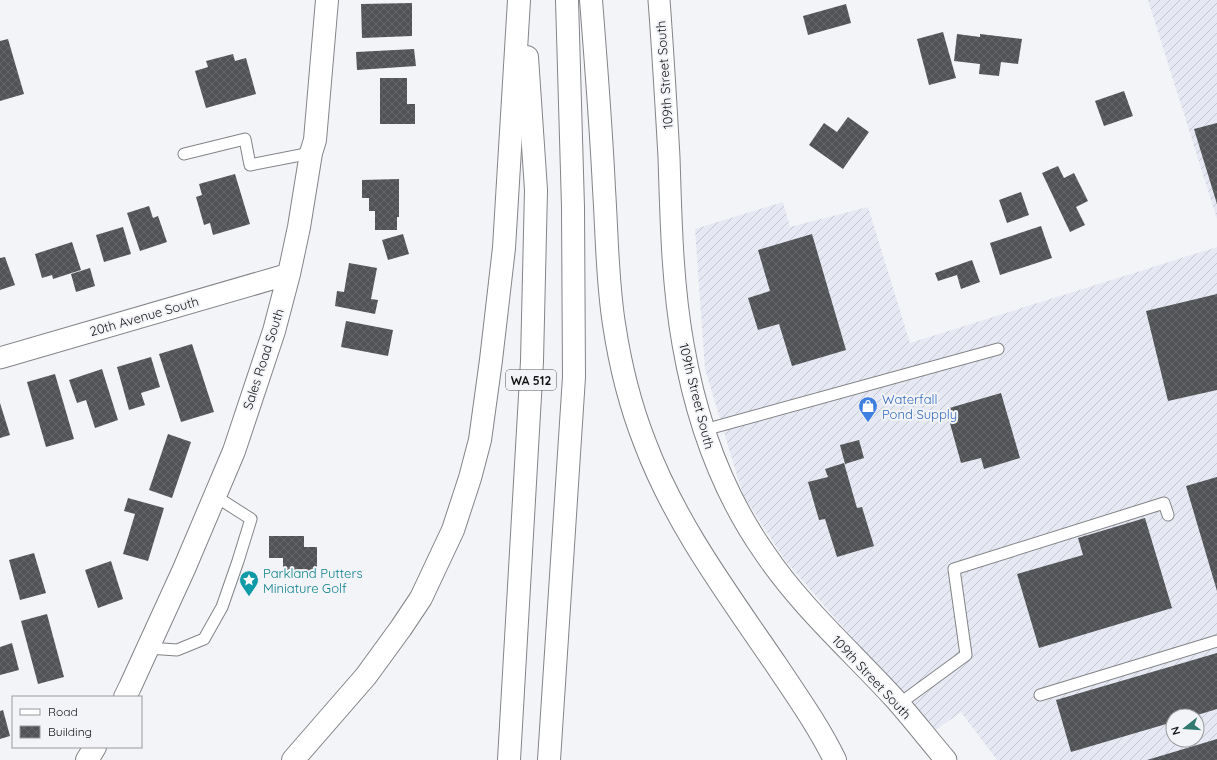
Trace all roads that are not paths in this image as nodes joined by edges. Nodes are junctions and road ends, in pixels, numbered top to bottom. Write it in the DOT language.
graph roads {
  1 [pos="327,0"];
  2 [pos="519,0"];
  3 [pos="522,0"];
  4 [pos="567,0"];
  5 [pos="591,0"];
  6 [pos="659,0"];
  7 [pos="311,153"];
  8 [pos="184,154"];
  9 [pos="288,274"];
  10 [pos="998,349"];
  11 [pos="0,358"];
  12 [pos="704,430"];
  13 [pos="215,496"];
  14 [pos="1168,515"];
  15 [pos="1217,641"];
  16 [pos="148,648"];
  17 [pos="1040,695"];
  18 [pos="126,696"];
  19 [pos="899,704"];
  20 [pos="94,748"];
  21 [pos="87,760"];
  22 [pos="293,760"];
  23 [pos="509,760"];
  24 [pos="549,760"];
  25 [pos="835,760"];
  26 [pos="946,760"];
  1 -- 7 [label="main road, Sales Road South"];
  2 -- 22 [label="main road"];
  3 -- 23 [label="main road, WA 512"];
  4 -- 24 [label="main road, WA 512"];
  5 -- 25 [label="main road"];
  6 -- 12 [label="street, 109th Street South"];
  7 -- 8 [label="lane"];
  7 -- 9 [label="main road, Sales Road South"];
  9 -- 11 [label="street, 20th Avenue South"];
  9 -- 13 [label="main road, Sales Road South"];
  10 -- 12 [label="lane"];
  12 -- 19 [label="street, 109th Street South"];
  13 -- 16 [label="main road, Sales Road South"];
  13 -- 16 [label="lane"];
  14 -- 19 [label="lane"];
  15 -- 17 [label="lane"];
  16 -- 18 [label="main road, Sales Road South"];
  19 -- 26 [label="street, 109th Street South"];
  20 -- 21 [label="main road"];
}
